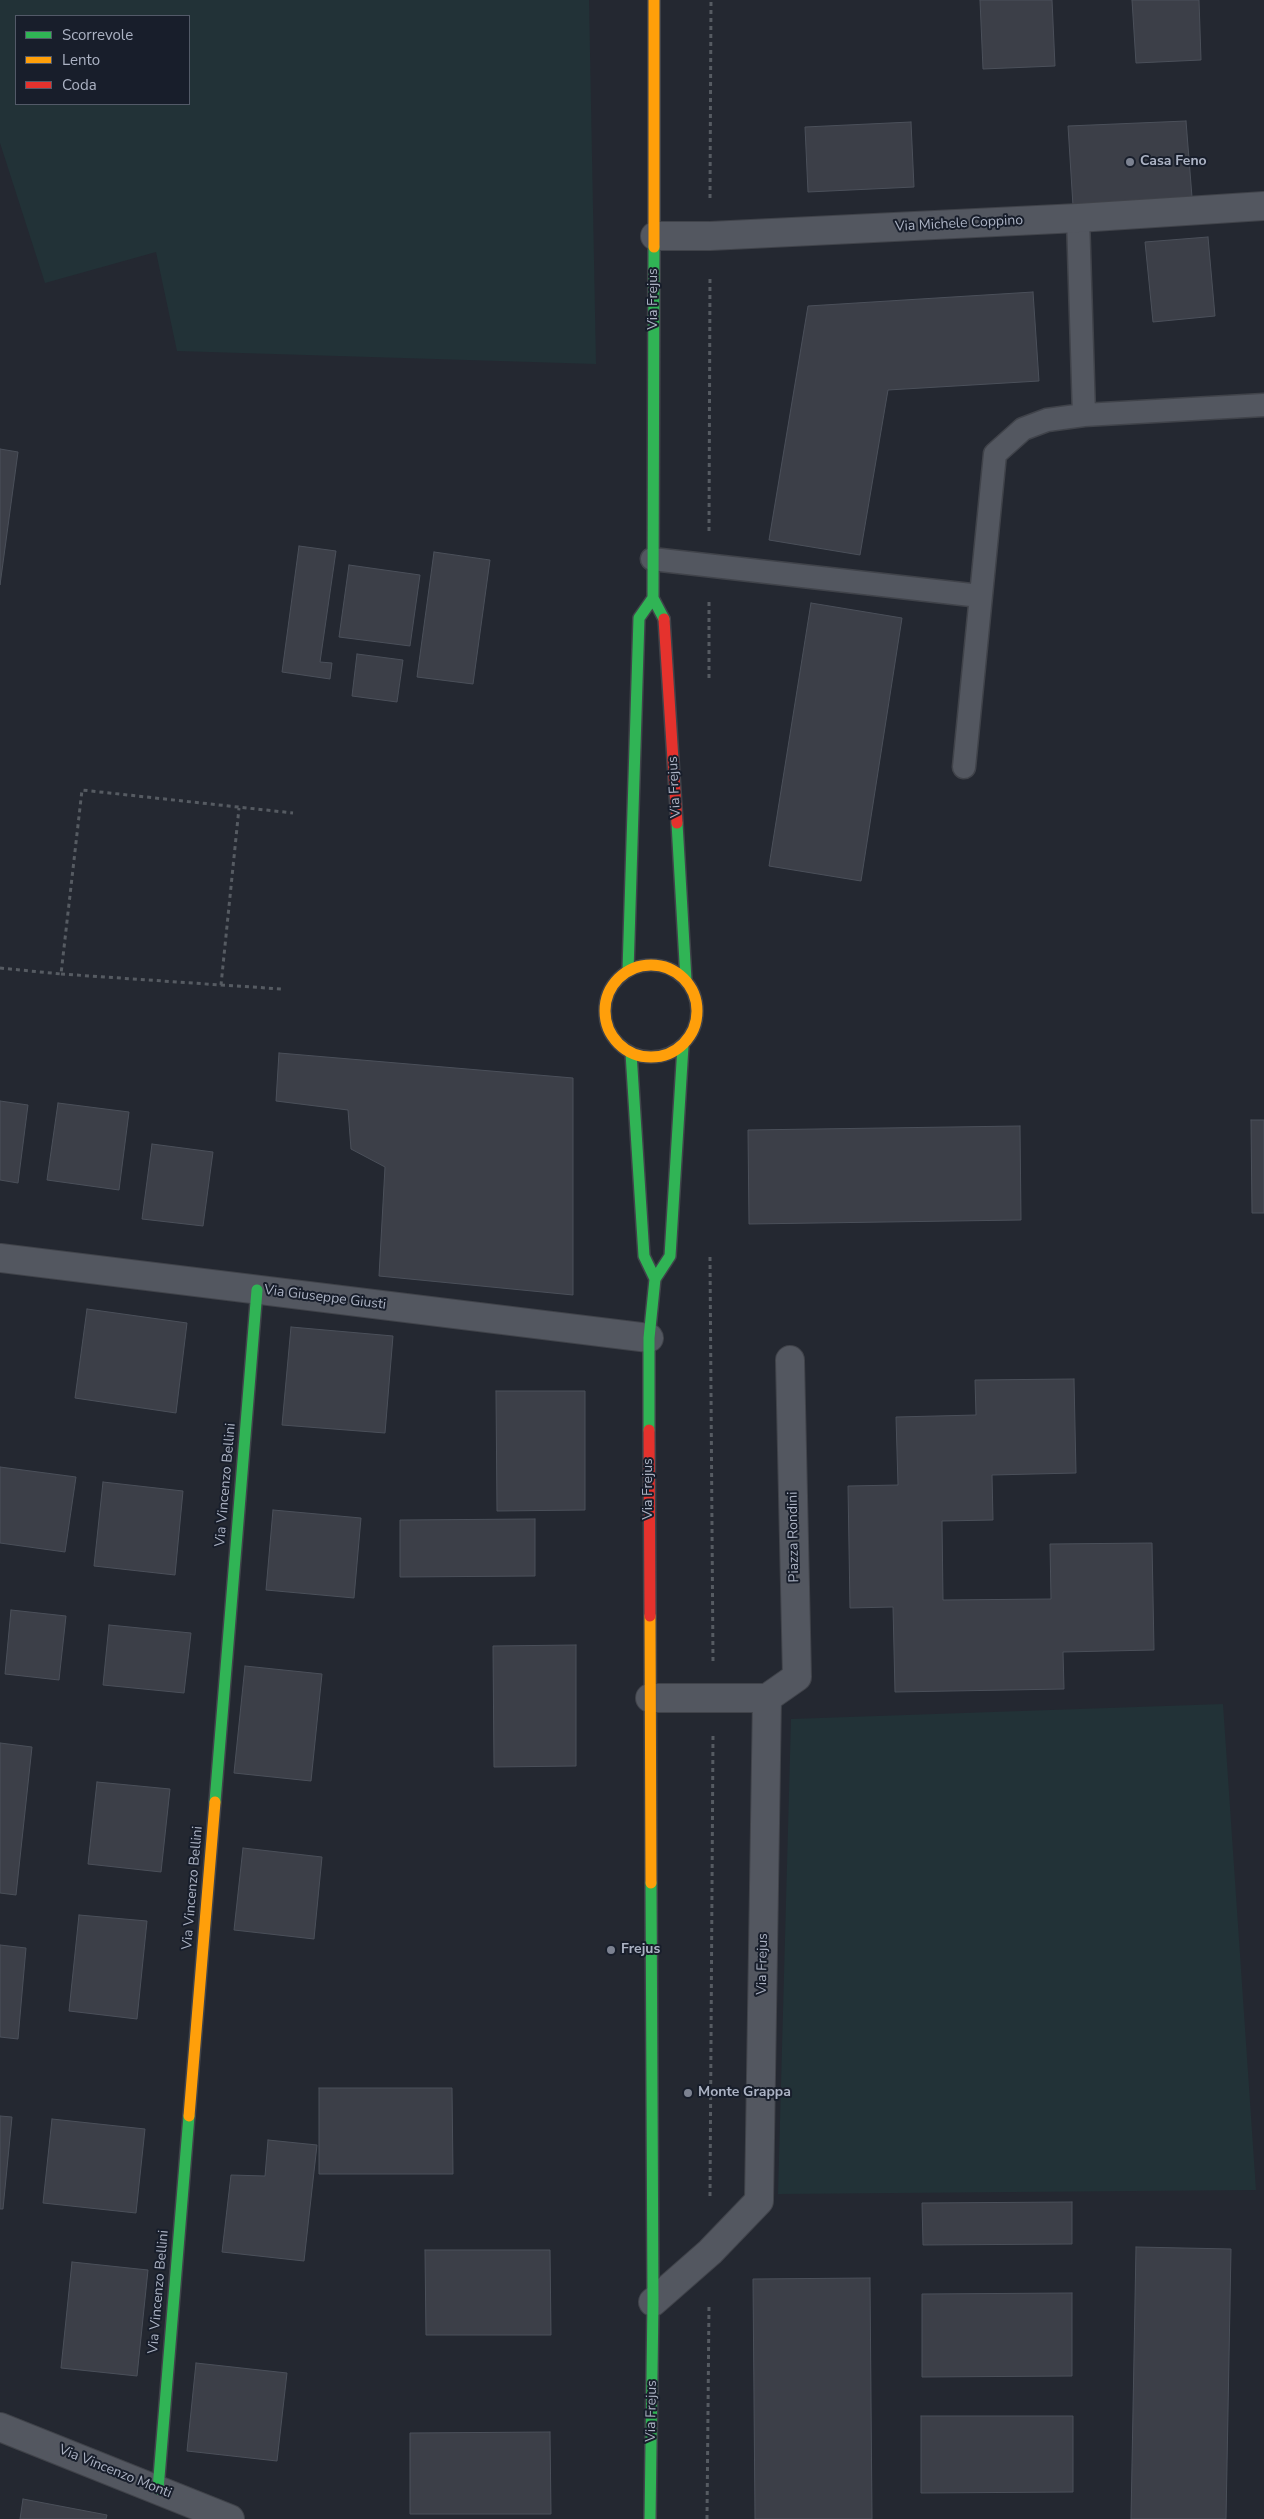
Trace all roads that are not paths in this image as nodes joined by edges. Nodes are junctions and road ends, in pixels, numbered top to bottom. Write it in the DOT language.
graph roads {
  1 [pos="654,0"];
  2 [pos="1264,206"];
  3 [pos="1078,218"];
  4 [pos="655,236"];
  5 [pos="1264,406"];
  6 [pos="1084,416"];
  7 [pos="652,559"];
  8 [pos="980,596"];
  9 [pos="652,598"];
  10 [pos="964,767"];
  11 [pos="628,971"];
  12 [pos="686,980"];
  13 [pos="683,1046"];
  14 [pos="631,1053"];
  15 [pos="0,1258"];
  16 [pos="656,1279"];
  17 [pos="257,1290"];
  18 [pos="649,1338"];
  19 [pos="790,1360"];
  20 [pos="650,1698"];
  21 [pos="767,1698"];
  22 [pos="653,2302"];
  23 [pos="0,2427"];
  24 [pos="158,2489"];
  25 [pos="230,2519"];
  26 [pos="650,2519"];
  1 -- 4 [label="street, Via Frejus"];
  2 -- 3 [label="street, Via Michele Coppino"];
  3 -- 4 [label="street, Via Michele Coppino"];
  3 -- 6 [label="lane"];
  4 -- 7 [label="street, Via Frejus"];
  5 -- 6 [label="lane"];
  6 -- 8 [label="lane"];
  7 -- 8 [label="lane"];
  7 -- 9 [label="street, Via Frejus"];
  8 -- 10 [label="lane"];
  9 -- 11 [label="street"];
  9 -- 12 [label="street, Via Frejus"];
  11 -- 12 [label="street"];
  11 -- 14 [label="street"];
  12 -- 13 [label="street"];
  13 -- 14 [label="street"];
  13 -- 16 [label="street, Via Frejus"];
  14 -- 16 [label="street"];
  15 -- 17 [label="street, Via Giuseppe Giusti"];
  16 -- 18 [label="street, Via Frejus"];
  17 -- 18 [label="street, Via Giuseppe Giusti"];
  17 -- 24 [label="street, Via Vincenzo Bellini"];
  18 -- 20 [label="street, Via Frejus"];
  19 -- 21 [label="street, Piazza Rondini"];
  20 -- 21 [label="street"];
  20 -- 22 [label="street, Via Frejus"];
  21 -- 22 [label="street, Via Frejus"];
  22 -- 26 [label="street, Via Frejus"];
  23 -- 24 [label="street, Via Vincenzo Monti"];
  24 -- 25 [label="street, Via Vincenzo Monti"];
}
